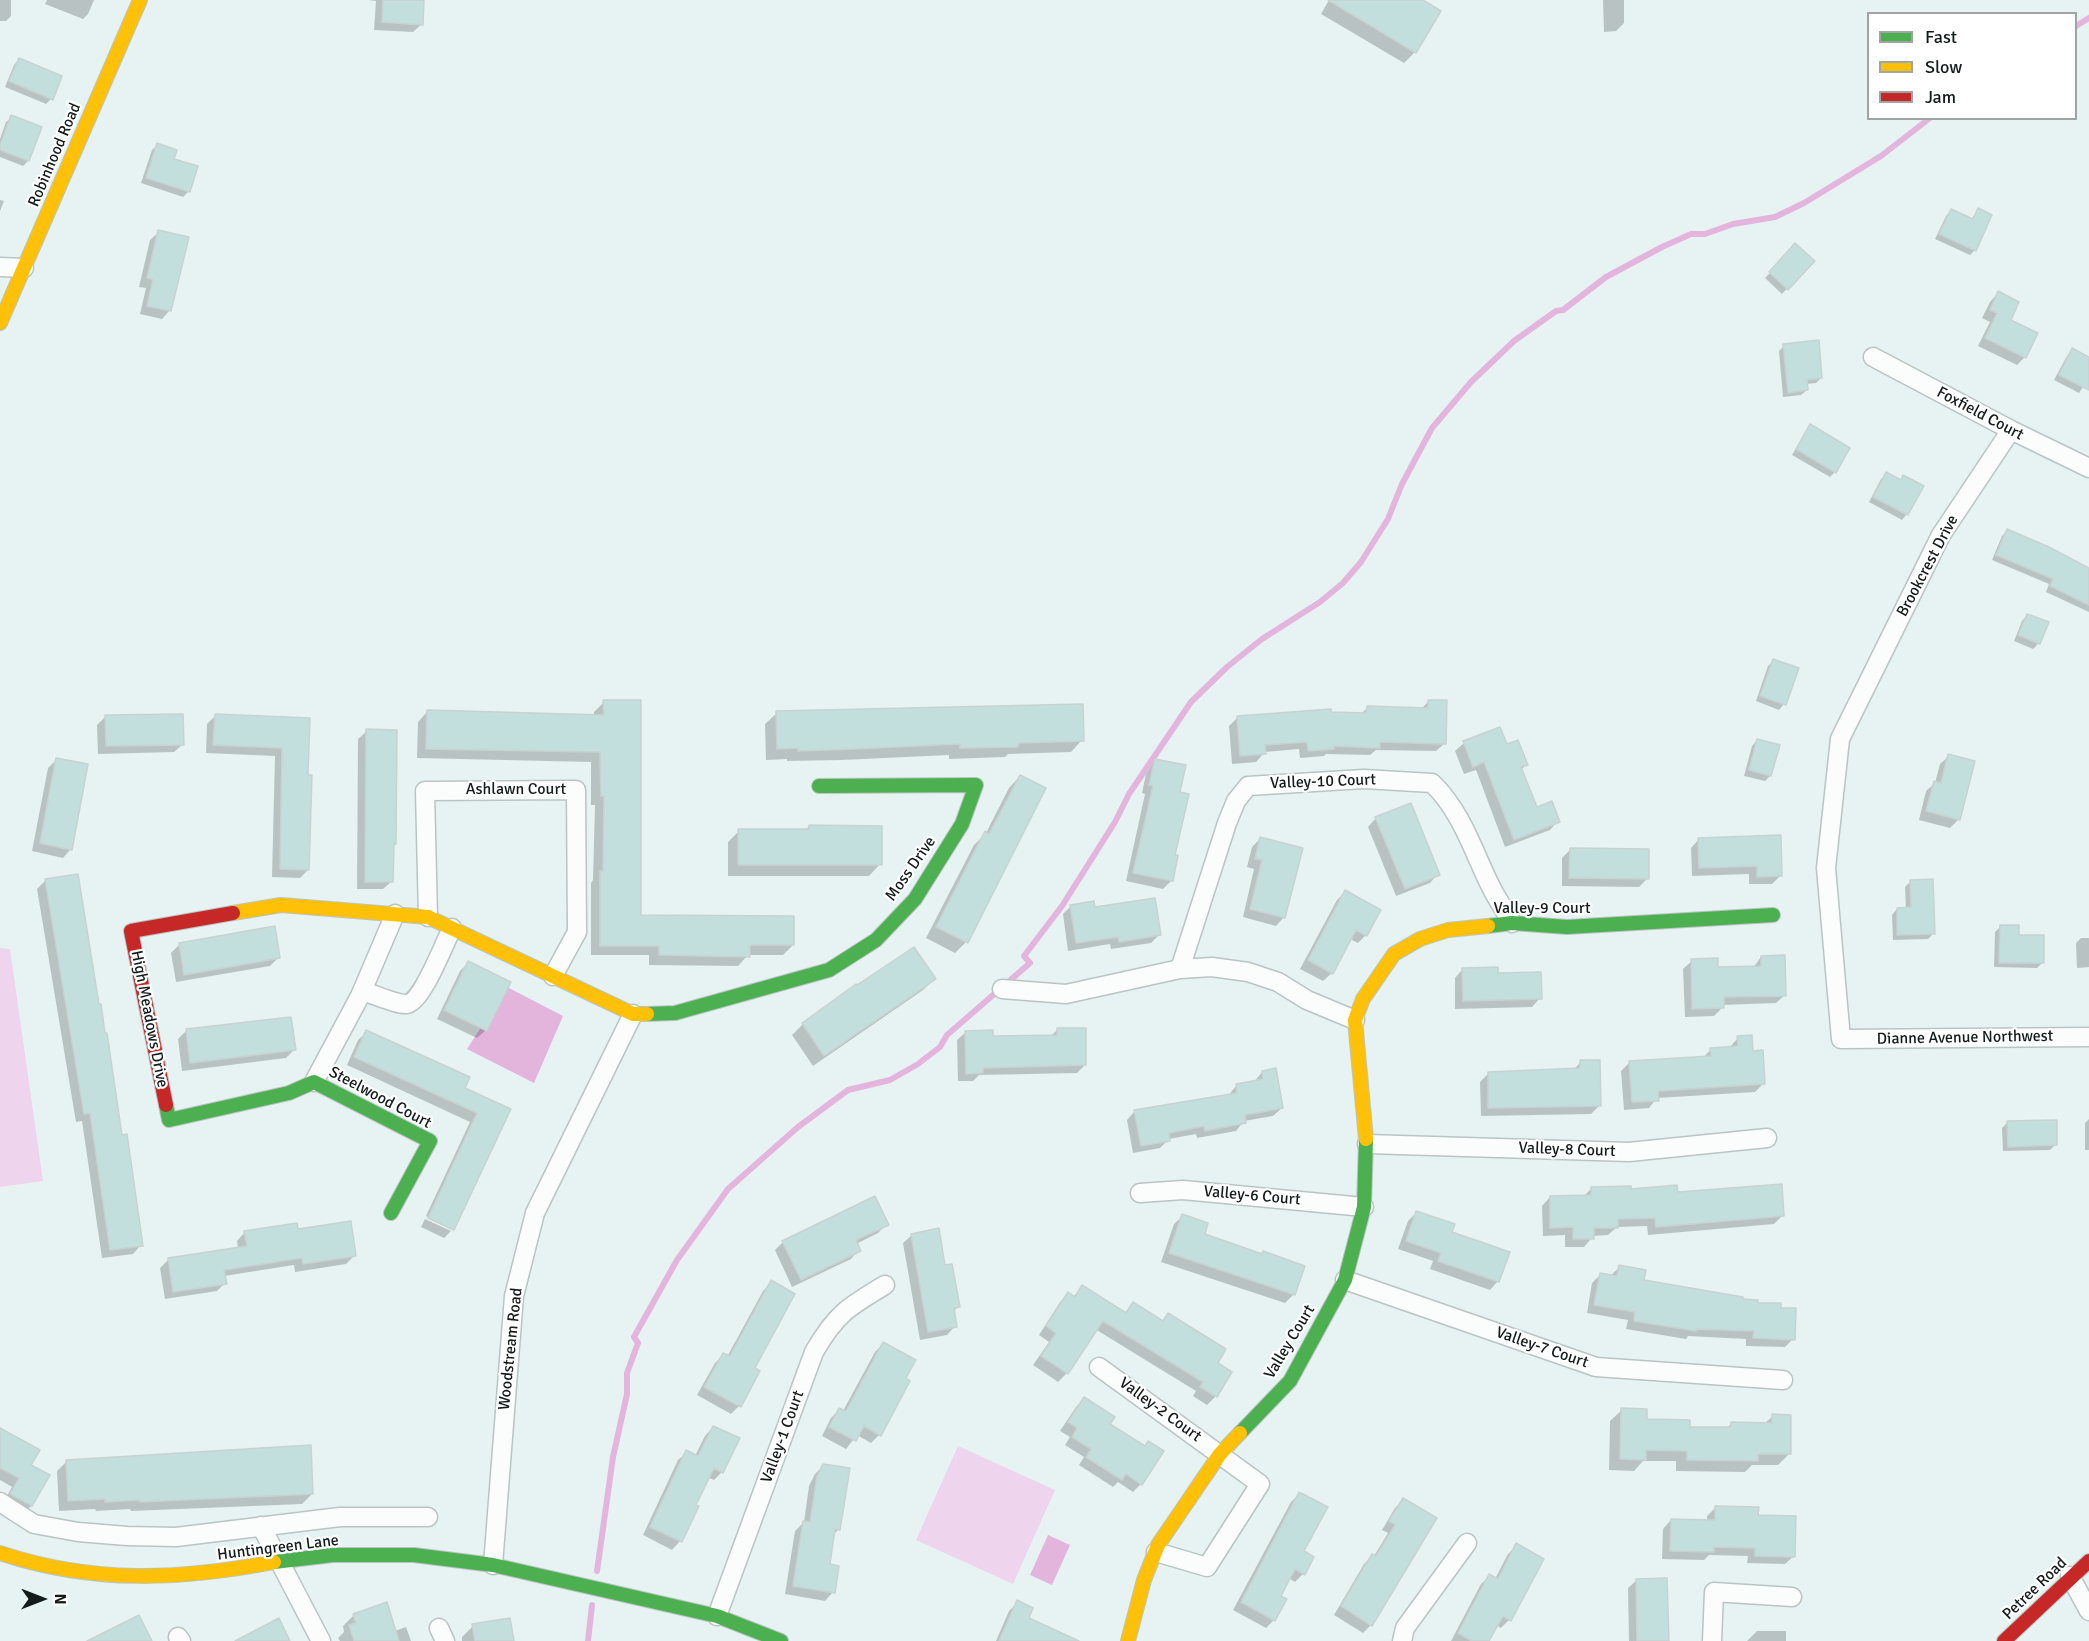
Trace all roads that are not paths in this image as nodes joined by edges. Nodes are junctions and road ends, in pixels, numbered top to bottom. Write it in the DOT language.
graph roads {
  1 [pos="140,0"];
  2 [pos="0,267"];
  3 [pos="24,268"];
  4 [pos="0,324"];
  5 [pos="1873,357"];
  6 [pos="2011,430"];
  7 [pos="2089,468"];
  8 [pos="819,786"];
  9 [pos="395,914"];
  10 [pos="1773,915"];
  11 [pos="428,917"];
  12 [pos="1512,923"];
  13 [pos="452,928"];
  14 [pos="1180,969"];
  15 [pos="553,976"];
  16 [pos="1002,989"];
  17 [pos="362,991"];
  18 [pos="633,1014"];
  19 [pos="1355,1020"];
  20 [pos="2089,1036"];
  21 [pos="1841,1039"];
  22 [pos="314,1082"];
  23 [pos="169,1120"];
  24 [pos="1767,1138"];
  25 [pos="1367,1144"];
  26 [pos="1140,1193"];
  27 [pos="1364,1207"];
  28 [pos="391,1213"];
  29 [pos="1345,1280"];
  30 [pos="885,1285"];
  31 [pos="1099,1367"];
  32 [pos="1783,1380"];
  33 [pos="1220,1454"];
  34 [pos="0,1502"];
  35 [pos="428,1517"];
  36 [pos="261,1527"];
  37 [pos="1467,1543"];
  38 [pos="1156,1551"];
  39 [pos="0,1553"];
  40 [pos="280,1561"];
  41 [pos="2089,1561"];
  42 [pos="492,1565"];
  43 [pos="2070,1576"];
  44 [pos="1792,1597"];
  45 [pos="2089,1611"];
  46 [pos="717,1616"];
  47 [pos="321,1641"];
  48 [pos="781,1641"];
  49 [pos="1128,1641"];
  50 [pos="1402,1641"];
  51 [pos="1712,1641"];
  52 [pos="2004,1641"];
  1 -- 3 [label="street, Robinhood Road"];
  2 -- 3 [label="street"];
  3 -- 4 [label="street, Robinhood Road"];
  5 -- 6 [label="street, Foxfield Court"];
  6 -- 7 [label="street, Foxfield Court"];
  6 -- 21 [label="street, Brookcrest Drive"];
  8 -- 18 [label="street, Moss Drive"];
  9 -- 11 [label="street, High Meadows Drive"];
  9 -- 17 [label="street"];
  9 -- 23 [label="street, High Meadows Drive"];
  10 -- 12 [label="street, Valley-9 Court"];
  11 -- 13 [label="street, High Meadows Drive"];
  11 -- 15 [label="street, Ashlawn Court"];
  12 -- 14 [label="street, Valley-10 Court"];
  12 -- 19 [label="street, Valley-9 Court"];
  13 -- 15 [label="street, High Meadows Drive"];
  13 -- 17 [label="street"];
  14 -- 16 [label="street"];
  14 -- 19 [label="street"];
  15 -- 18 [label="street, High Meadows Drive"];
  17 -- 22 [label="street"];
  18 -- 42 [label="street, Woodstream Road"];
  19 -- 25 [label="street, Valley Court"];
  20 -- 21 [label="street, Dianne Avenue Northwest"];
  22 -- 23 [label="street, Steelwood Court"];
  22 -- 28 [label="street, Steelwood Court"];
  24 -- 25 [label="street, Valley-8 Court"];
  25 -- 27 [label="street, Valley Court"];
  26 -- 27 [label="street, Valley-6 Court"];
  27 -- 29 [label="street, Valley Court"];
  29 -- 32 [label="street, Valley-7 Court"];
  29 -- 33 [label="street, Valley Court"];
  30 -- 46 [label="street, Valley-1 Court"];
  31 -- 33 [label="street, Valley-2 Court"];
  33 -- 38 [label="street, Valley Court"];
  33 -- 38 [label="street, Valley-2 Court"];
  34 -- 36 [label="street"];
  35 -- 36 [label="street"];
  36 -- 40 [label="street"];
  37 -- 50 [label="street"];
  38 -- 49 [label="street, Valley Court"];
  39 -- 40 [label="street, Huntingreen Lane"];
  40 -- 42 [label="street, Huntingreen Lane"];
  40 -- 47 [label="street"];
  41 -- 43 [label="street, Petree Road"];
  42 -- 46 [label="street, Huntingreen Lane"];
  43 -- 45 [label="street"];
  43 -- 52 [label="street, Petree Road"];
  44 -- 51 [label="street"];
  46 -- 48 [label="street, Huntingreen Lane"];
}
